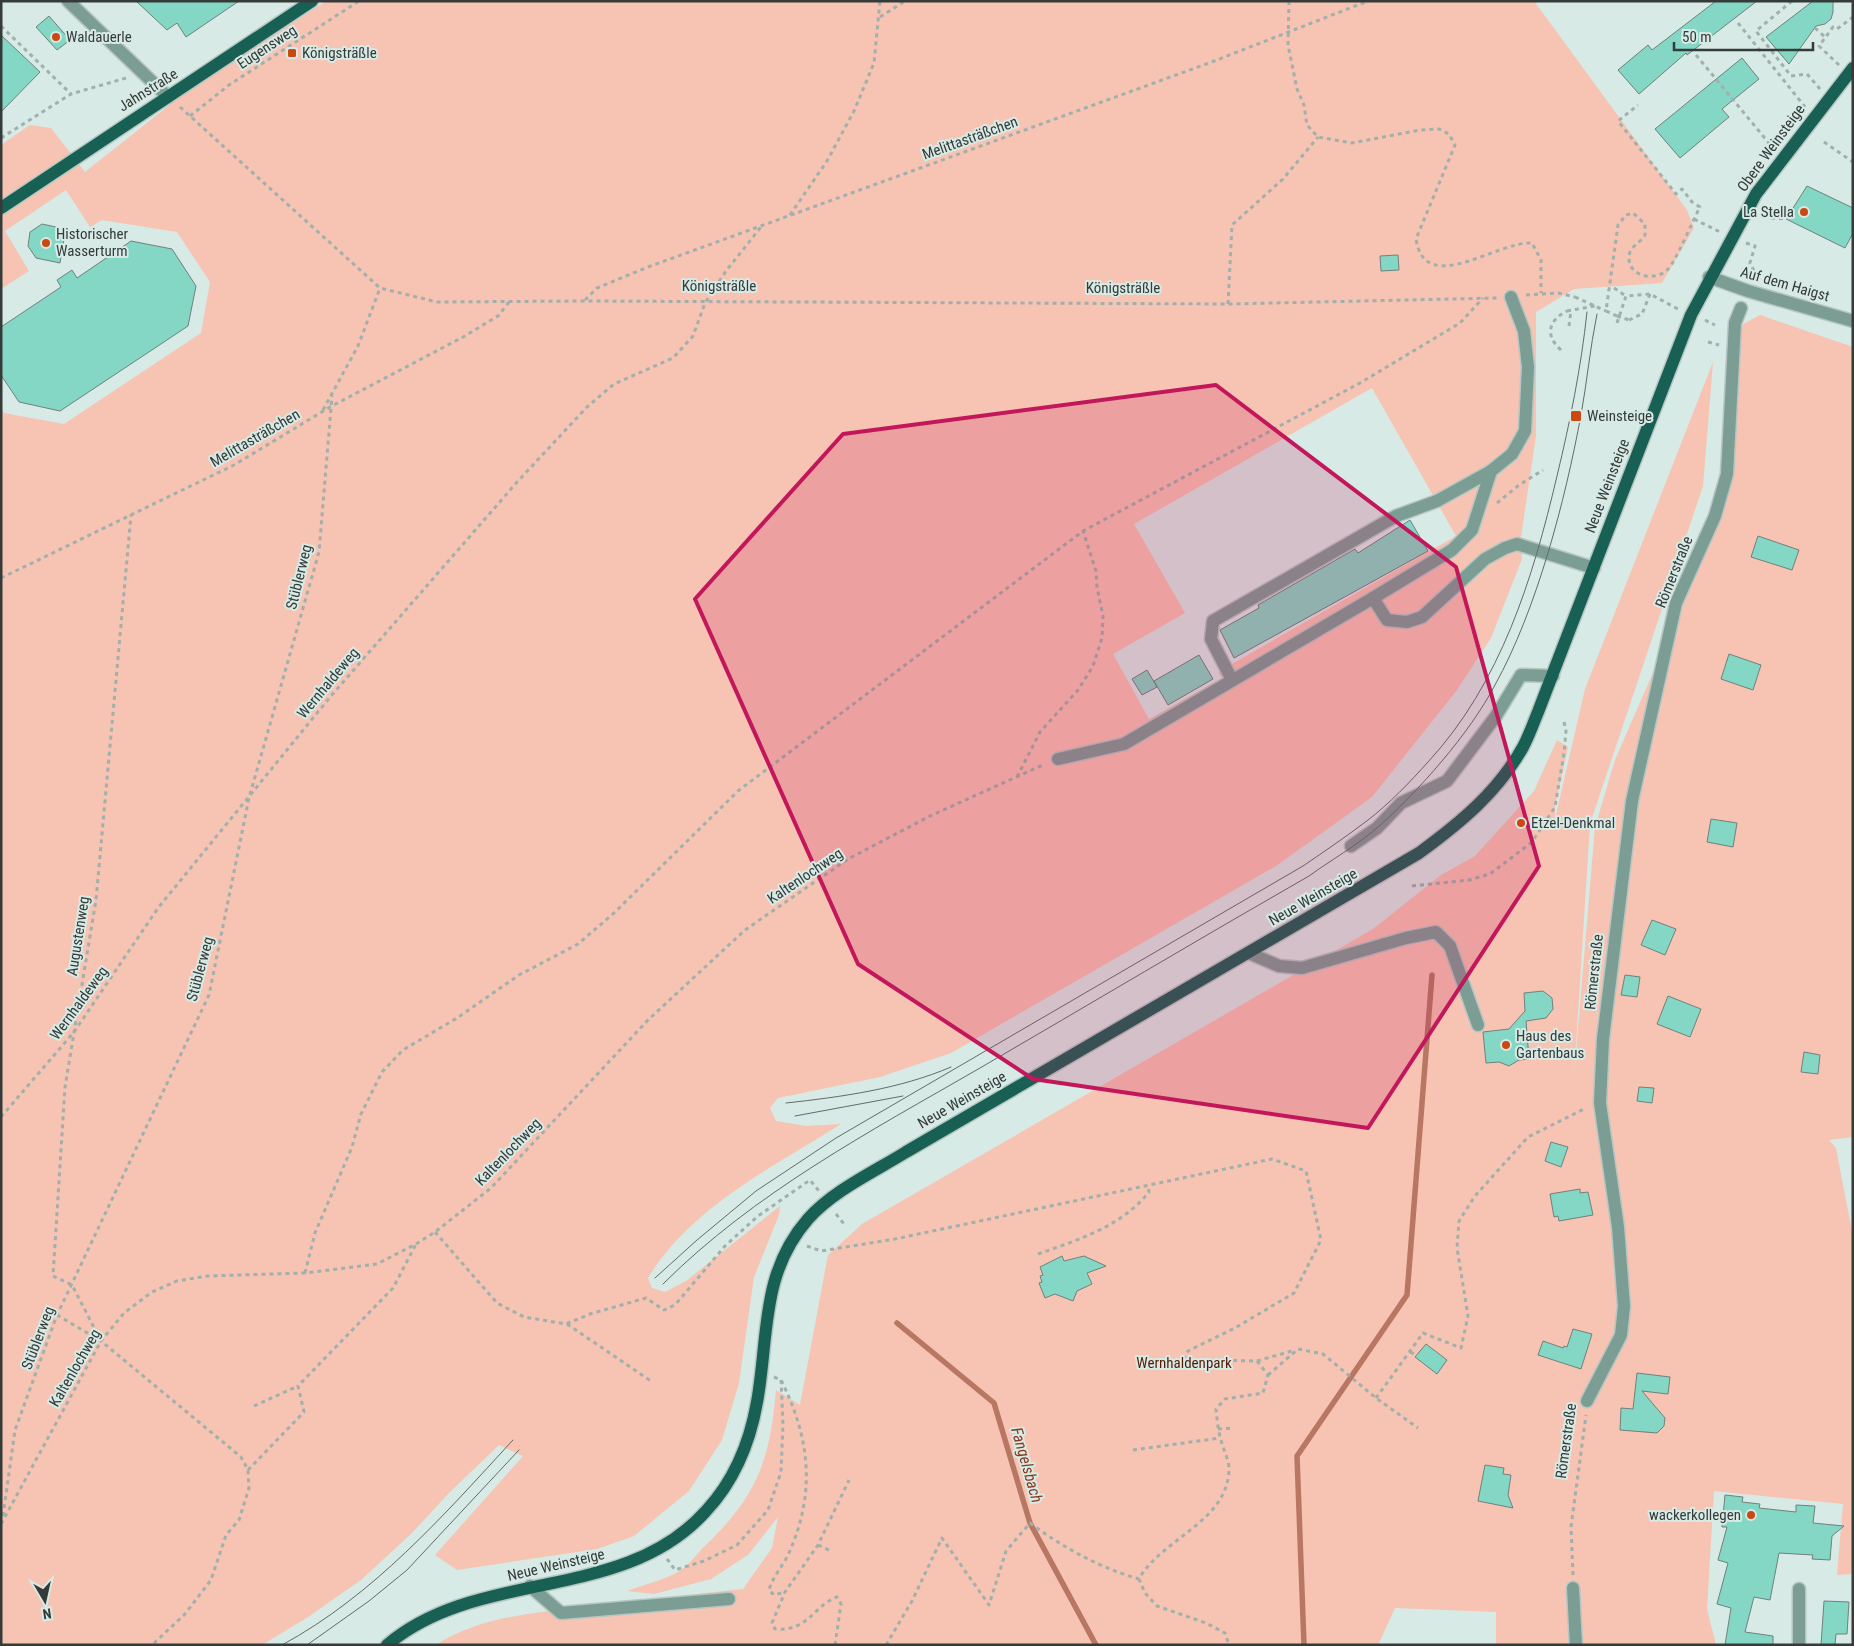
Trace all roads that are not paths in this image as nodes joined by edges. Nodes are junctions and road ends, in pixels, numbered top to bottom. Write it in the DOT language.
graph roads {
  1 [pos="68,1"];
  2 [pos="312,1"];
  3 [pos="1850,71"];
  4 [pos="168,97"];
  5 [pos="1,208"];
  6 [pos="1709,277"];
  7 [pos="1511,297"];
  8 [pos="1741,308"];
  9 [pos="1853,321"];
  10 [pos="1491,471"];
  11 [pos="1594,568"];
  12 [pos="1372,598"];
  13 [pos="1552,676"];
  14 [pos="1232,680"];
  15 [pos="1058,759"];
  16 [pos="1351,846"];
  17 [pos="1249,952"];
  18 [pos="1478,1024"];
  19 [pos="1587,1401"];
  20 [pos="530,1586"];
  21 [pos="1573,1588"];
  22 [pos="1799,1589"];
  23 [pos="729,1599"];
  24 [pos="387,1645"];
  25 [pos="1576,1645"];
  26 [pos="1799,1645"];
  1 -- 4 [label="street"];
  2 -- 4 [label="main road, Jahnstraße"];
  3 -- 6 [label="main road, Obere Weinsteige"];
  4 -- 5 [label="main road, Jahnstraße"];
  6 -- 9 [label="street, Auf dem Haigst"];
  6 -- 11 [label="main road, Neue Weinsteige"];
  7 -- 10 [label="street"];
  8 -- 19 [label="street, Römerstraße"];
  10 -- 12 [label="street"];
  10 -- 14 [label="street"];
  11 -- 12 [label="street"];
  11 -- 13 [label="main road, Neue Weinsteige"];
  12 -- 14 [label="street"];
  13 -- 16 [label="street"];
  13 -- 17 [label="main road, Neue Weinsteige"];
  14 -- 15 [label="street"];
  17 -- 18 [label="street"];
  17 -- 20 [label="main road, Neue Weinsteige"];
  20 -- 23 [label="street"];
  20 -- 24 [label="main road, Neue Weinsteige"];
  21 -- 25 [label="street"];
  22 -- 26 [label="street"];
}
